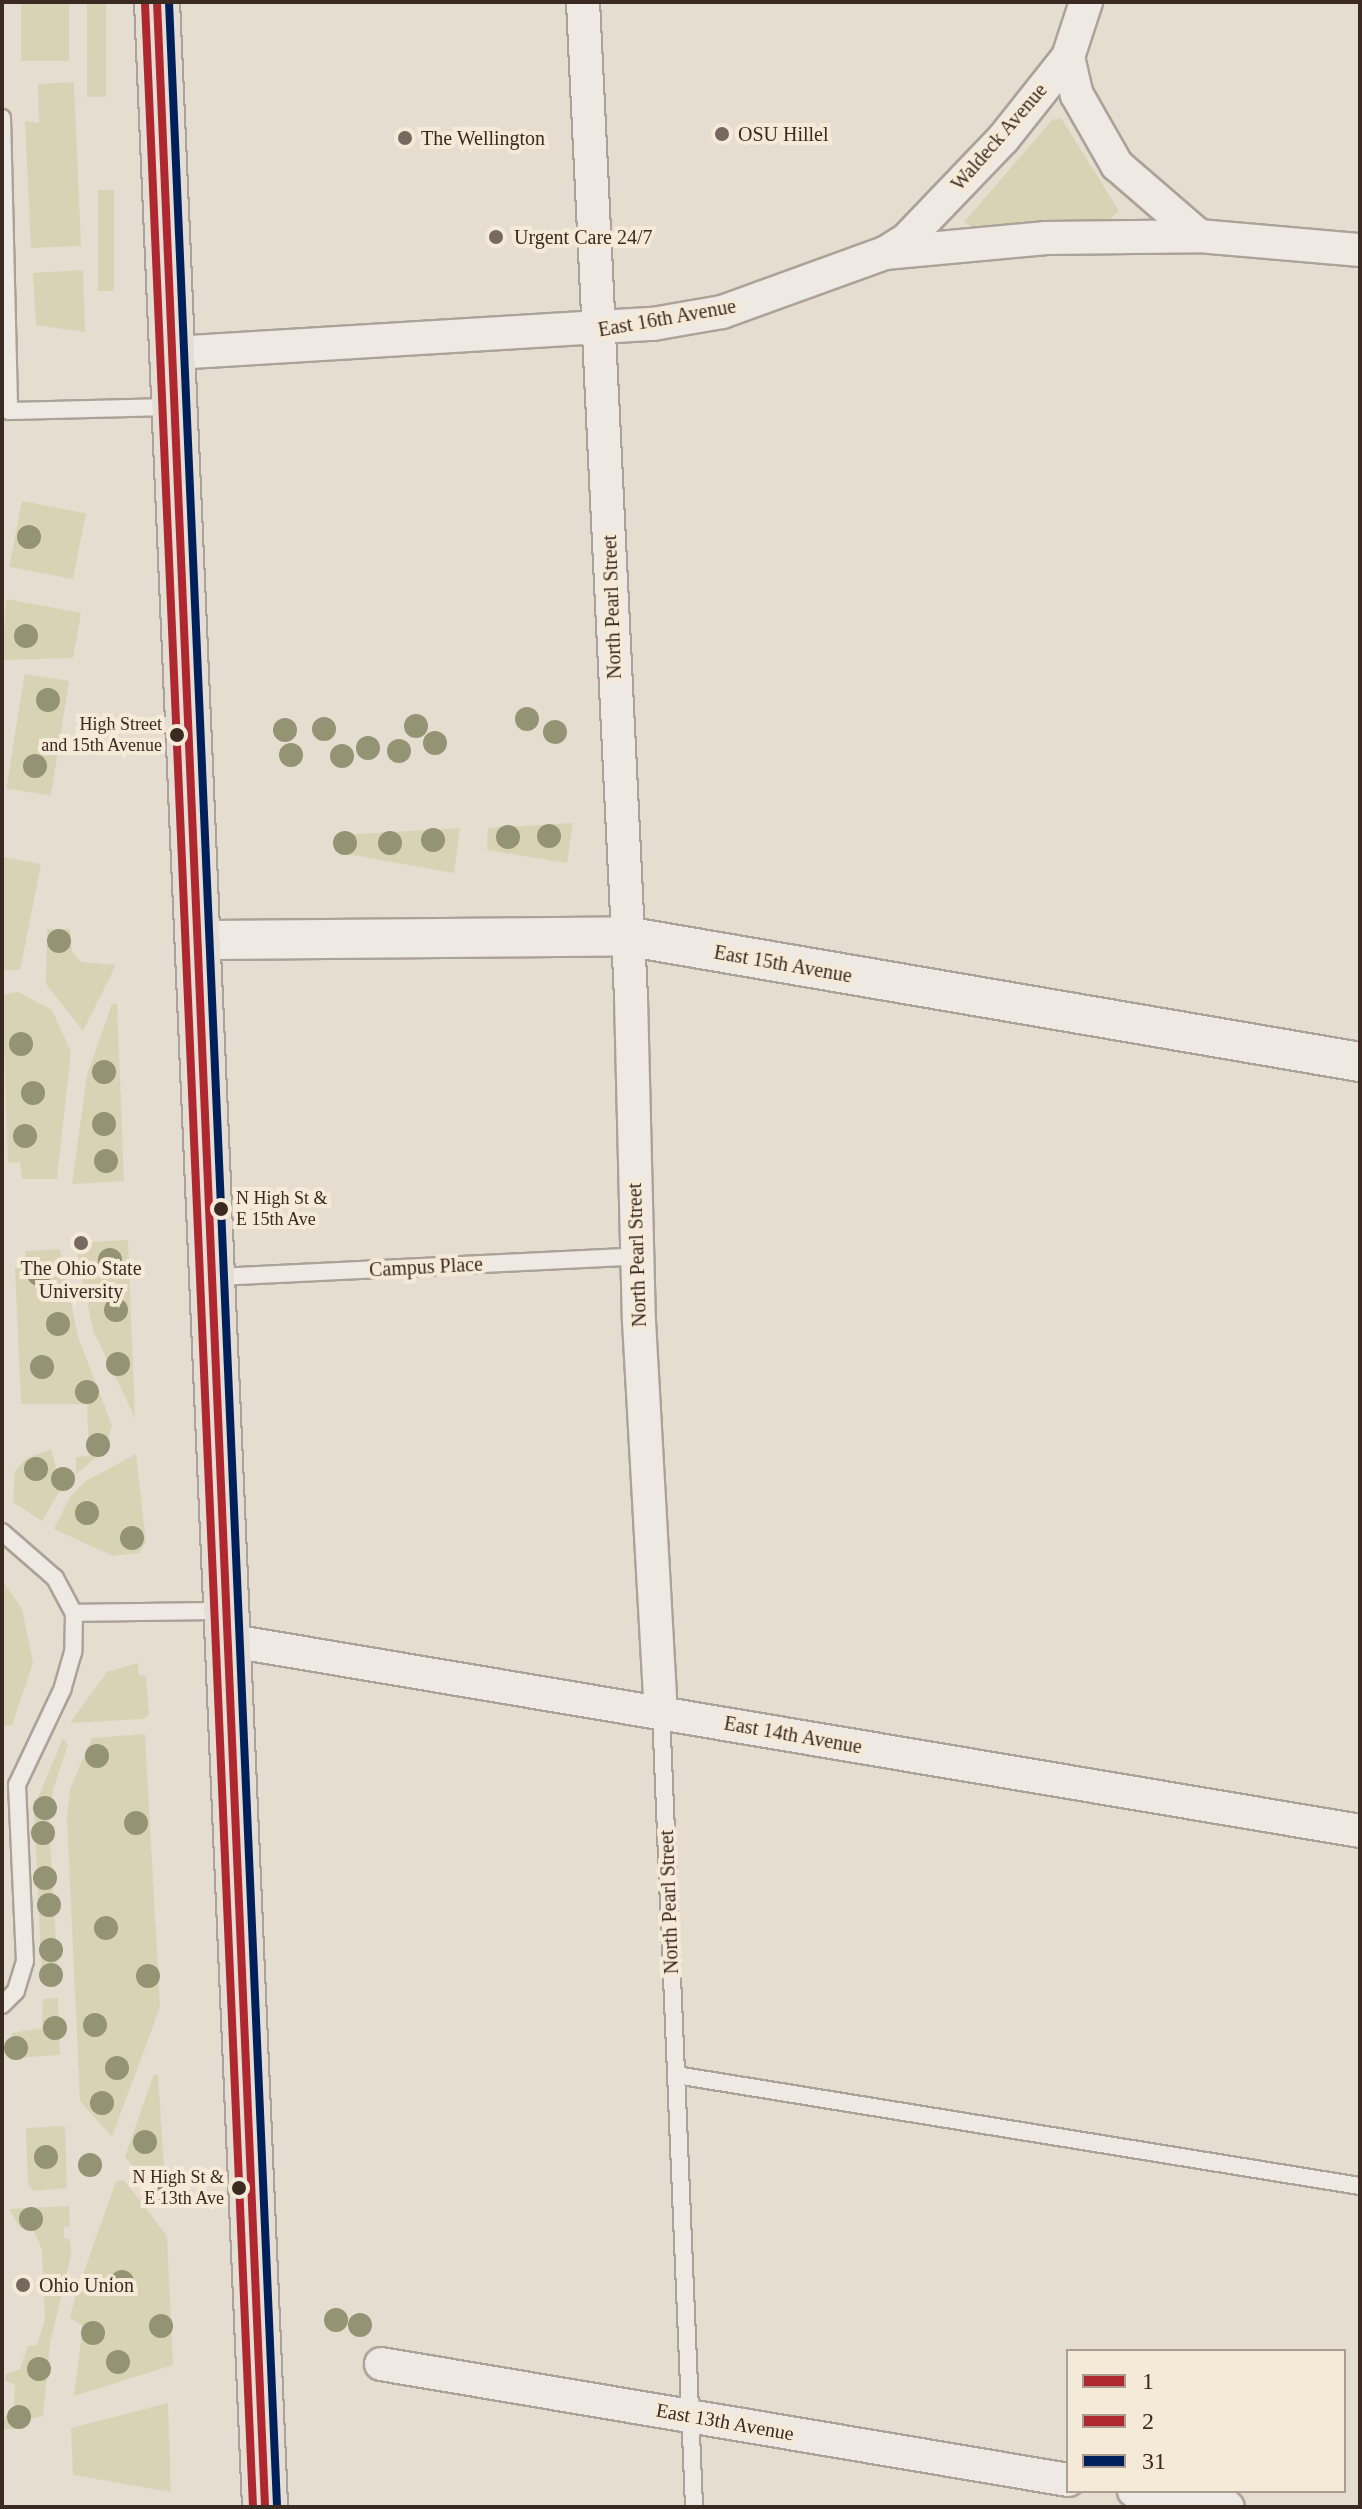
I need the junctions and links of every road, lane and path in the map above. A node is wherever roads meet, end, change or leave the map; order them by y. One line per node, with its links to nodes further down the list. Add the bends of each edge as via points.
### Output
1 (157, 2): 10 (main road)
2 (583, 2): 9 (street, North Pearl Street)
3 (1086, 2): 4 (street, Waldeck Avenue)
4 (1068, 57): 6 (street, via 1077,95 1117,165); 8 (street, Waldeck Avenue, via 1003,139 907,239)
5 (2, 118): 11 (lane, via 9,411)
6 (1199, 236): 7 (street, East 16th Avenue); 8 (street, East 16th Avenue, via 1060,238)
7 (1360, 250)
8 (885, 253): 9 (street, East 16th Avenue, via 722,312)
9 (600, 331): 10 (street, East 16th Avenue); 12 (street, North Pearl Street)
10 (174, 353): 11 (main road)
11 (177, 407): 13 (main road)
12 (625, 936): 13 (street, East 15th Avenue); 14 (street, East 15th Avenue); 15 (street, North Pearl Street)
13 (201, 940): 16 (main road)
14 (1360, 1062)
15 (637, 1256): 16 (lane, Campus Place); 20 (street, North Pearl Street)
16 (215, 1277): 19 (main road)
17 (2, 1532): 18 (lane, via 55,1578)
18 (74, 1613): 19 (lane); 22 (lane, via 73,1652 63,1688 18,1790 25,1961 16,1991)
19 (226, 1626): 20 (street, East 14th Avenue); 29 (main road)
20 (661, 1712): 21 (street, East 14th Avenue); 23 (lane, North Pearl Street)
21 (1360, 1831)
22 (2, 2005)
23 (676, 2075): 24 (lane); 26 (lane, North Pearl Street)
24 (1360, 2186)
25 (381, 2364): 26 (street, East 13th Avenue)
26 (690, 2416): 27 (street, East 13th Avenue); 30 (lane, North Pearl Street)
27 (1066, 2480)
28 (1146, 2493): 31 (street)
29 (265, 2507)
30 (694, 2507)
31 (1228, 2507)

